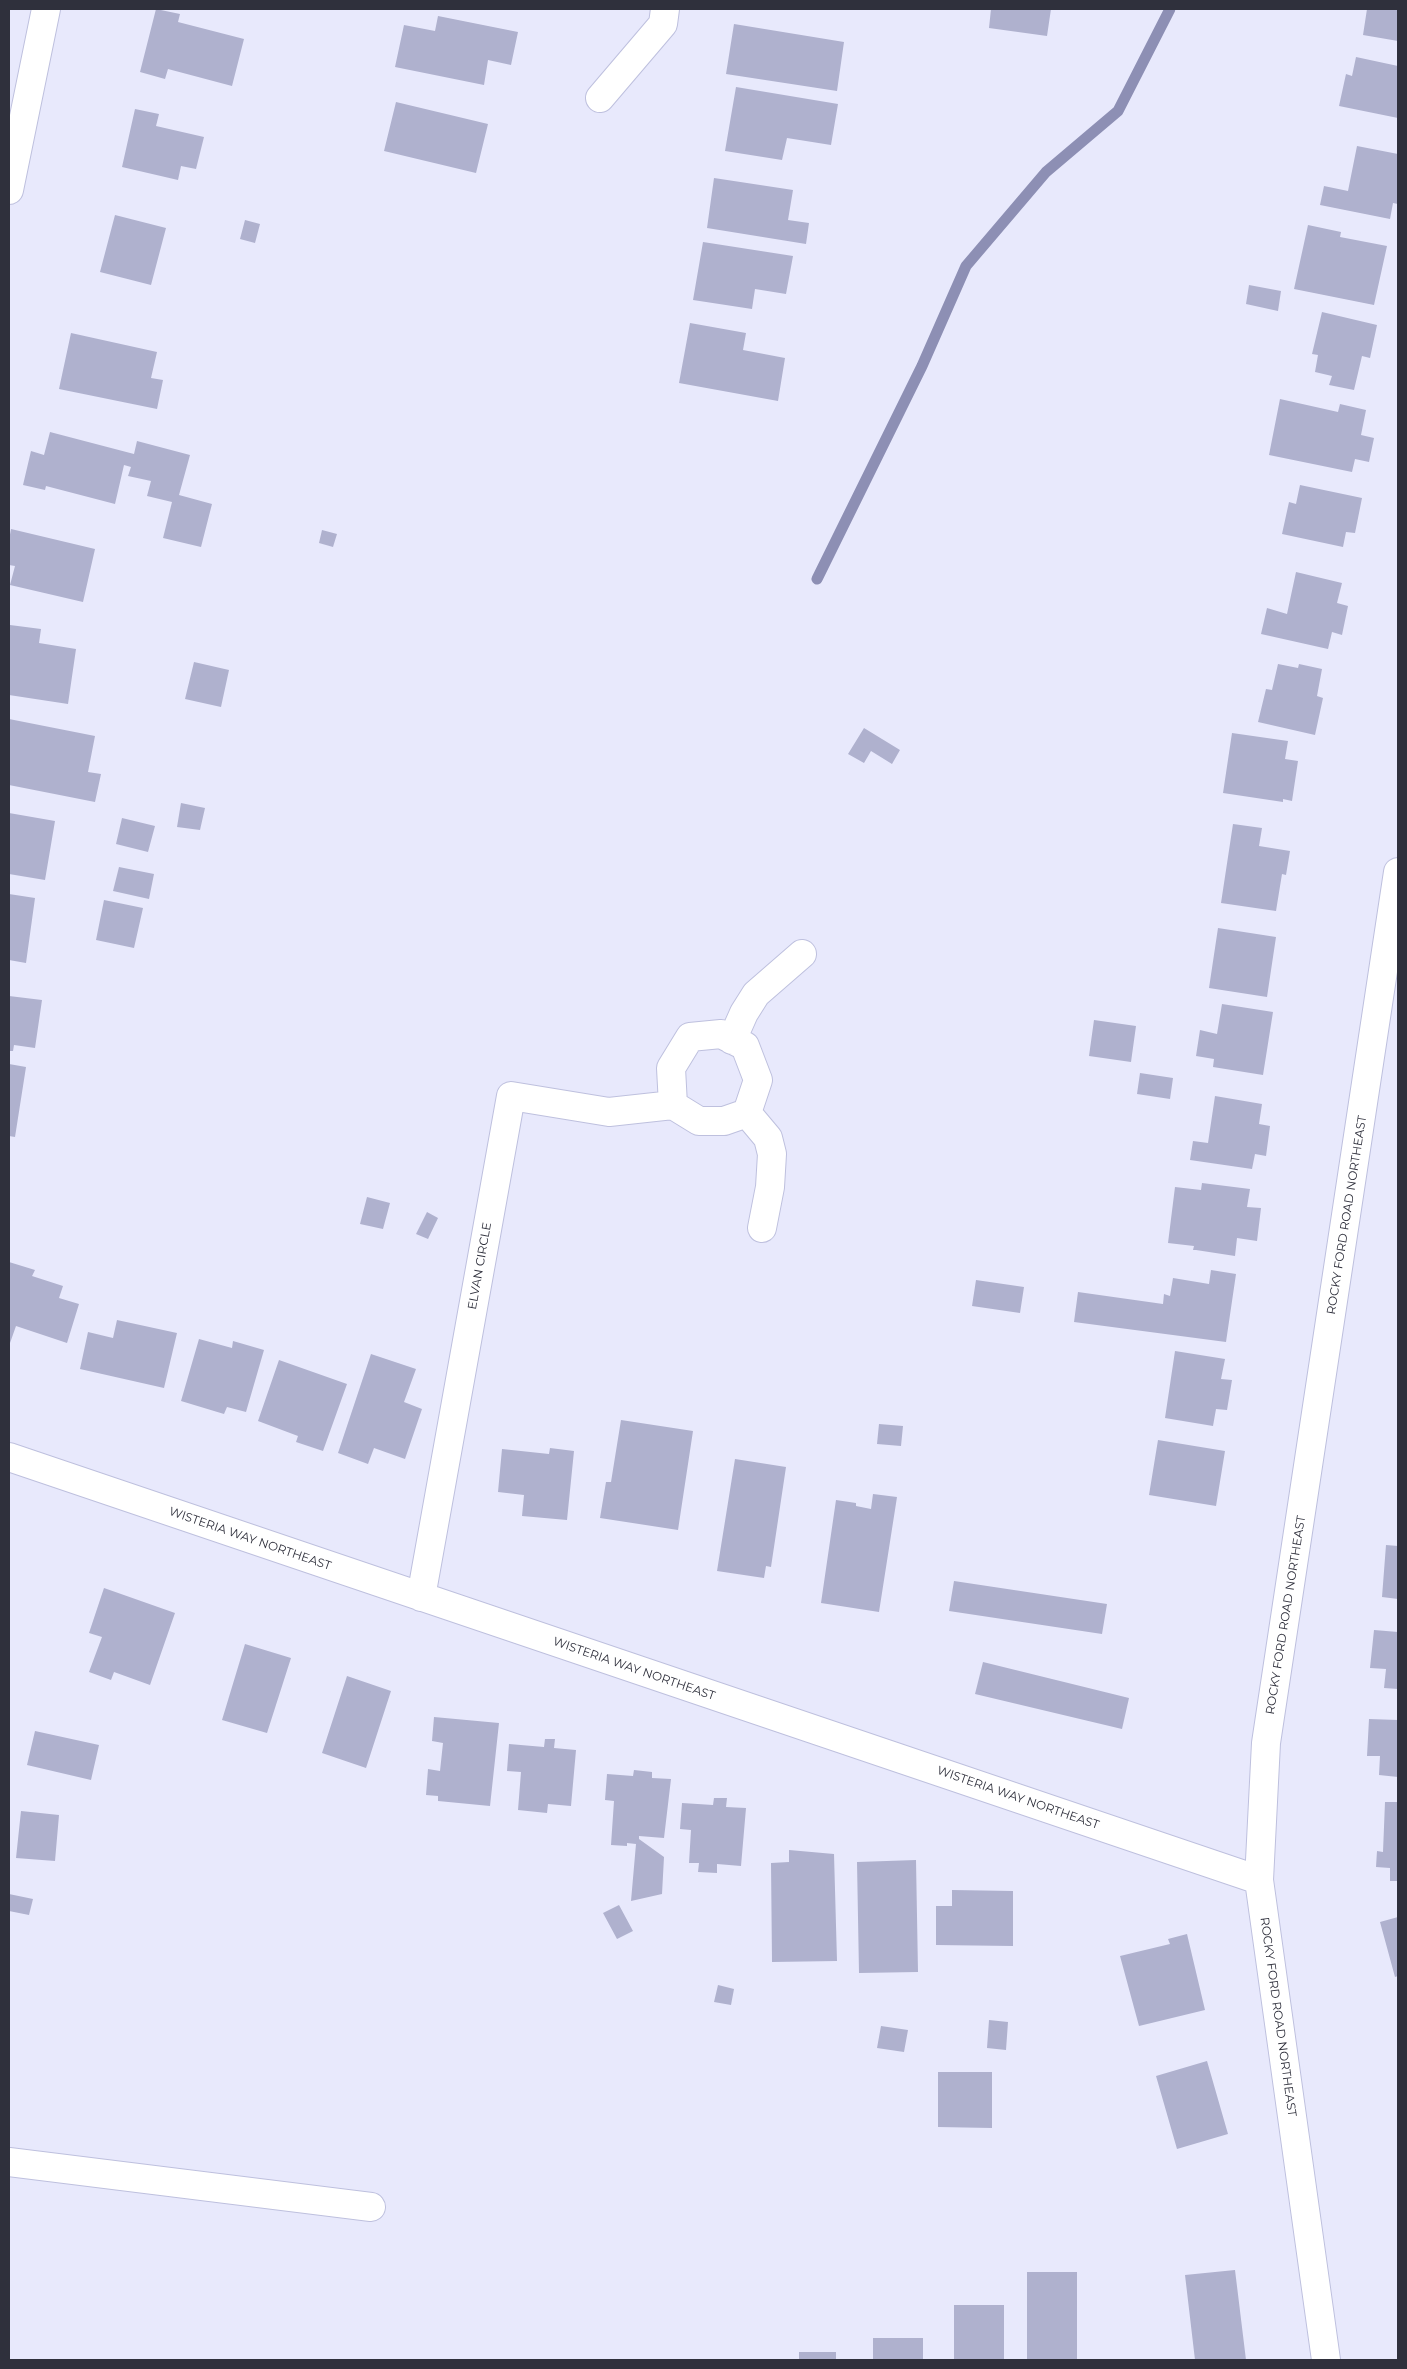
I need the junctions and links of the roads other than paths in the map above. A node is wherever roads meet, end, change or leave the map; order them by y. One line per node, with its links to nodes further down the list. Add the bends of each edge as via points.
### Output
1 (46, 9): 4 (street)
2 (665, 9): 3 (street, via 663,24)
3 (600, 98)
4 (9, 190)
5 (1398, 872): 13 (street, ROCKY FORD ROAD NORTHEAST, via 1266,1743)
6 (802, 954): 7 (street, via 756,994)
7 (732, 1040): 8 (street, via 720,1034 690,1037 671,1068); 9 (street, via 744,1046 758,1080)
8 (673, 1104): 9 (street, via 699,1121 724,1121); 12 (street, ELVAN CIRCLE, via 609,1112 511,1096)
9 (747, 1112): 10 (street, via 768,1138 772,1154)
10 (762, 1228)
11 (9, 1457): 12 (street, WISTERIA WAY NORTHEAST)
12 (421, 1597): 13 (street, WISTERIA WAY NORTHEAST)
13 (1259, 1880): 16 (street, ROCKY FORD ROAD NORTHEAST)
14 (9, 2162): 15 (street)
15 (371, 2207)
16 (1326, 2360)

